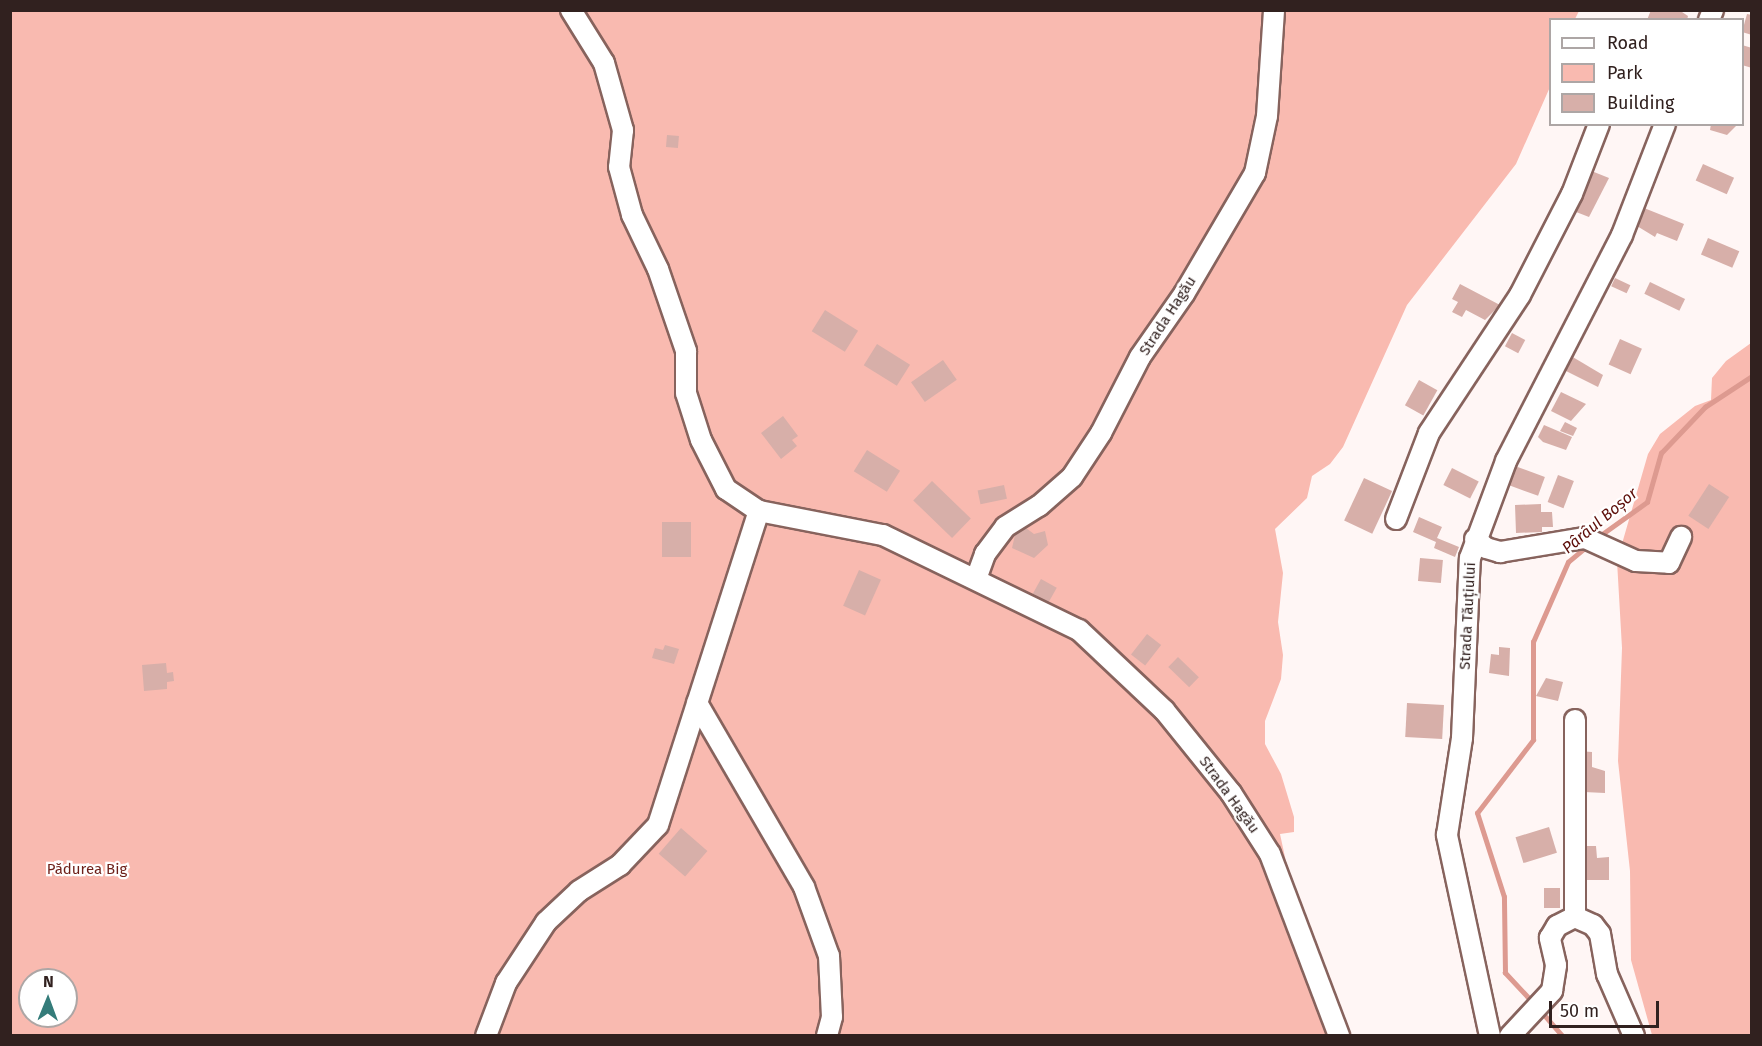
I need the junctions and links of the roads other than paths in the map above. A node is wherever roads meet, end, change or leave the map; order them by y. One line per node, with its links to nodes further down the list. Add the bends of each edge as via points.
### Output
1 (571, 10): 5 (street, via 604,63 623,130 619,167 632,215 658,269 686,351 686,393 701,440 726,489)
2 (1274, 10): 9 (street, Strada Hagău, via 1267,116 1255,173 1184,294 1140,357 1101,433 1072,477 1039,506 1005,527 985,554)
3 (1598, 126): 6 (street, via 1572,194 1521,295 1429,433)
4 (1664, 126): 8 (street, Strada Tăuțiului, via 1622,235 1506,461)
5 (759, 511): 9 (street, Strada Hagău, via 883,535); 10 (street)
6 (1396, 519)
7 (1681, 537): 8 (street, via 1669,563 1636,561 1592,542 1500,552)
8 (1475, 539): 16 (street, Strada Tăuțiului, via 1467,581 1462,738 1447,835)
9 (976, 579): 15 (street, Strada Hagău, via 1079,630 1164,710 1231,793 1270,854)
10 (697, 703): 13 (street, via 658,825 620,865 579,891 546,922 506,983); 14 (street, via 804,887 829,956 832,1017)
11 (1575, 720): 12 (street)
12 (1575, 917): 17 (street, via 1553,931 1550,938 1556,979 1552,991); 18 (street, via 1585,919 1600,934 1607,974)
13 (486, 1035)
14 (827, 1035)
15 (1339, 1035)
16 (1490, 1035)
17 (1510, 1035)
18 (1634, 1035)

